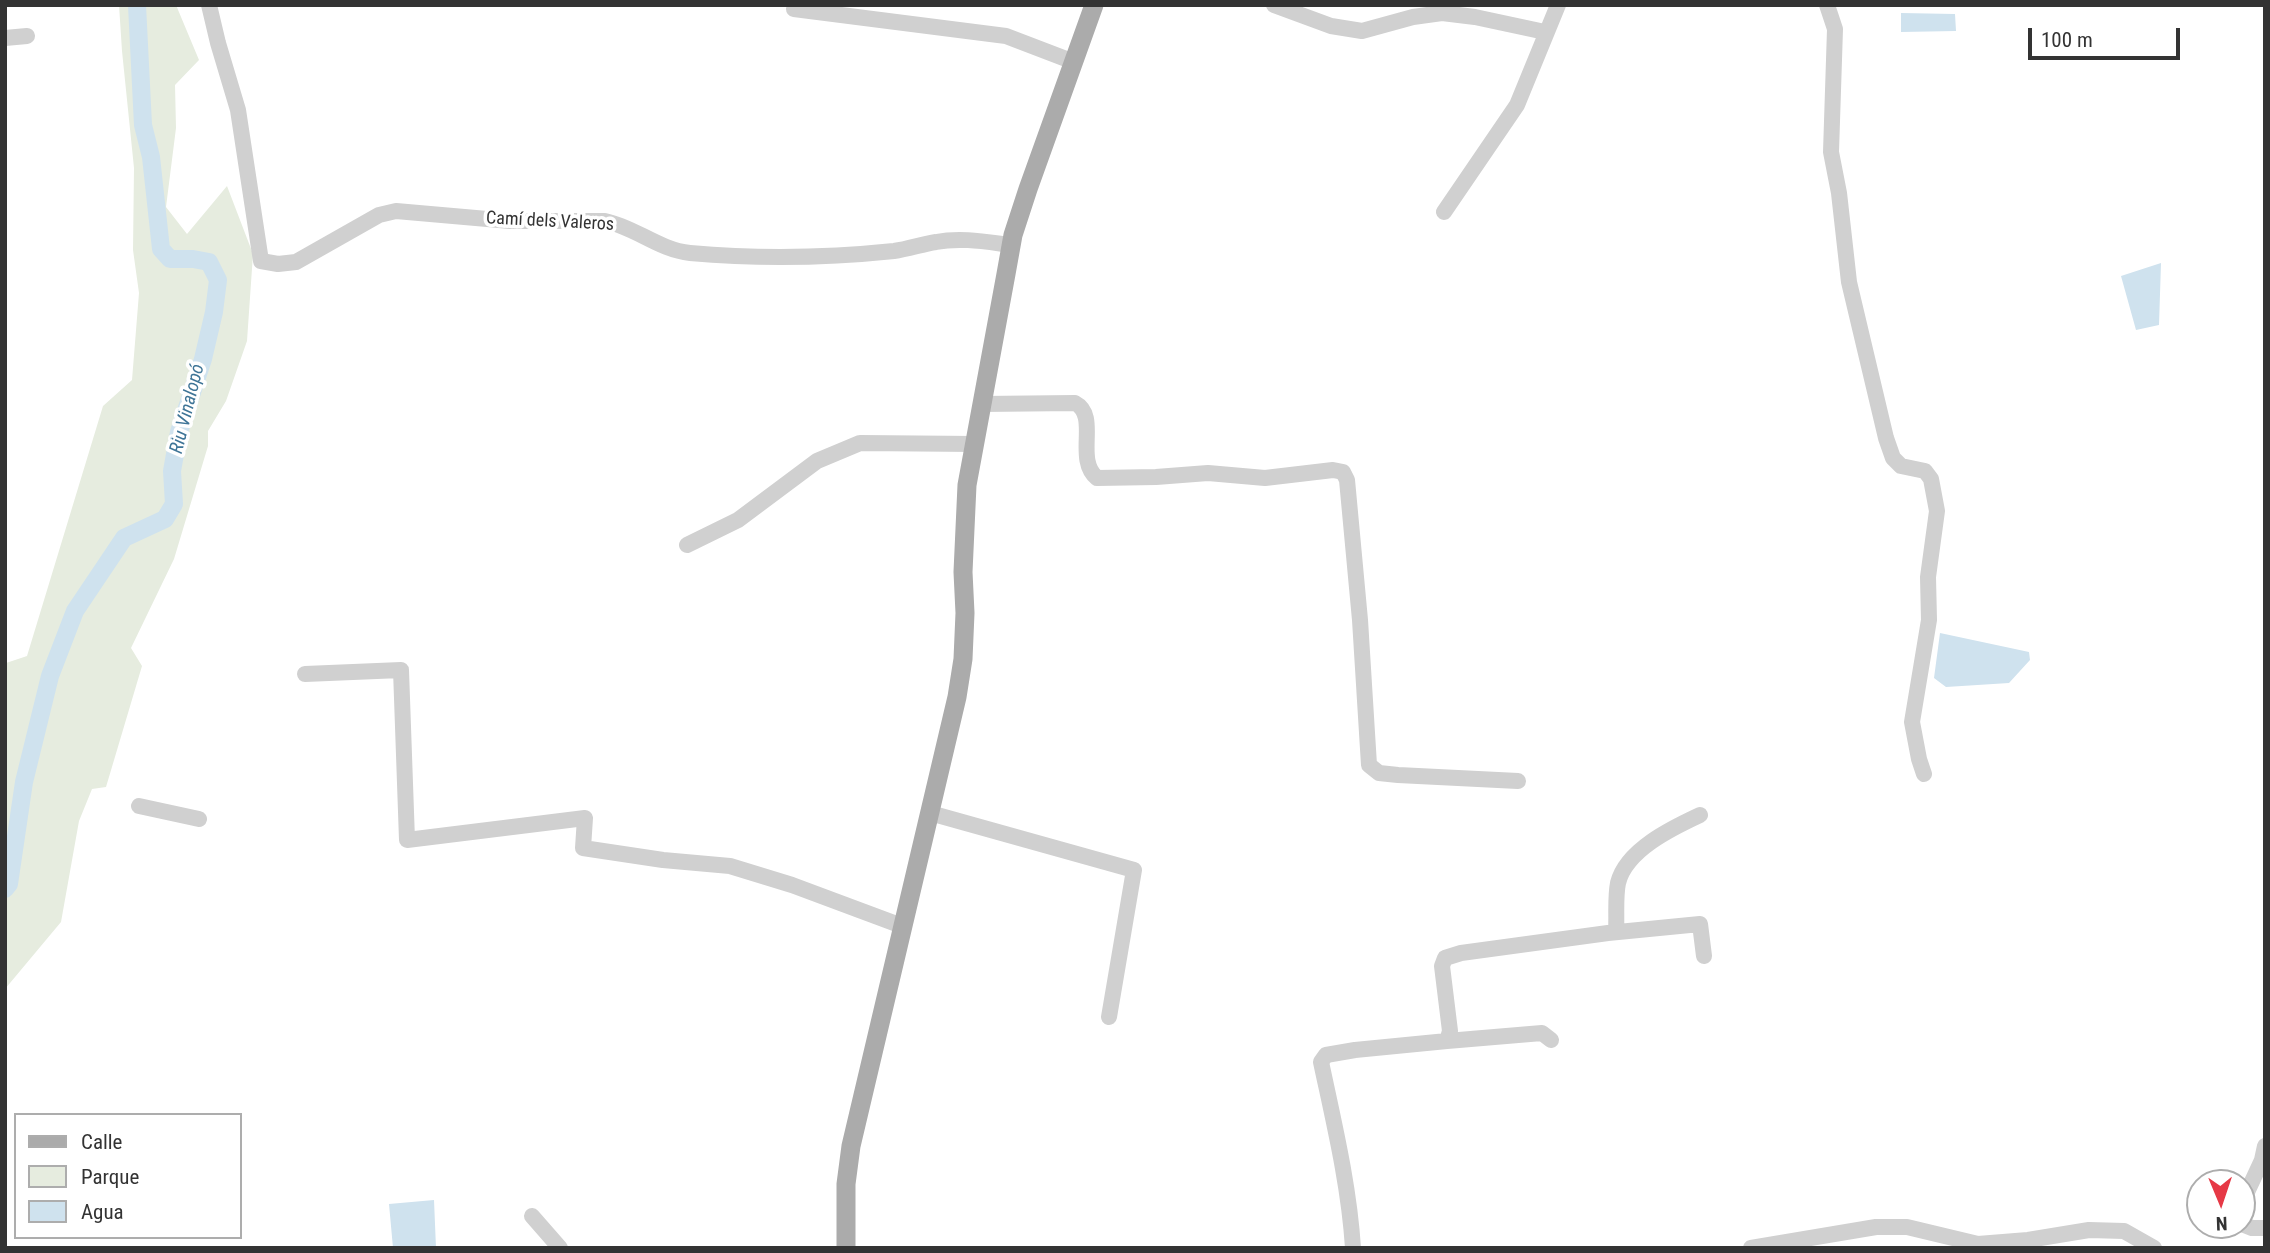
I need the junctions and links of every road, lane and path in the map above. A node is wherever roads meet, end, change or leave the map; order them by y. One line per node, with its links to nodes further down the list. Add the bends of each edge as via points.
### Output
1 (209, 5): 12 (street, Camí dels Valeros, via 238,110 261,261 296,262 379,215 396,211 510,221 605,221 687,253 835,256 898,251 939,241)
2 (1094, 5): 10 (main road)
3 (1273, 5): 7 (street, via 1331,26 1362,31 1442,13)
4 (1558, 5): 7 (street)
5 (1827, 5): 17 (street, via 1835,29 1831,152 1849,282 1893,457 1901,466 1925,471 1937,511 1928,577 1929,621 1912,722)
6 (794, 9): 10 (street, via 1006,36)
7 (1545, 33): 11 (street, via 1517,105)
8 (27, 36): 9 (street)
9 (5, 38)
10 (1074, 62): 12 (main road)
11 (1444, 212)
12 (1011, 245): 13 (main road)
13 (982, 404): 14 (main road); 18 (street, via 1075,403 1082,407 1087,461 1097,478 1208,473 1265,478 1343,472 1360,621 1368,765 1398,775)
14 (975, 444): 15 (street, via 860,443 817,461 738,520); 20 (main road, via 967,485 963,659)
15 (687, 545)
16 (305, 674): 23 (street, via 401,670 407,840 585,818 583,848 730,866)
17 (1924, 774)
18 (1518, 781)
19 (139, 806): 22 (street)
20 (930, 813): 23 (main road); 26 (street, via 1134,870)
21 (1700, 815): 24 (street, via 1665,831 1626,865 1618,883)
22 (200, 819)
23 (902, 926): 34 (main road, via 848,1165)
24 (1616, 932): 25 (street, via 1700,925); 28 (street, via 1445,958)
25 (1704, 956)
26 (1109, 1017)
27 (1551, 1040): 28 (street, via 1542,1033)
28 (1447, 1041): 35 (street, via 1355,1050 1326,1055 1321,1062 1342,1162)
29 (2265, 1146): 30 (street)
30 (2256, 1173)
31 (532, 1216): 33 (street)
32 (1973, 1245): 36 (street, via 1907,1227 1876,1227); 37 (street, via 2089,1230 2124,1231)
33 (560, 1248)
34 (846, 1248)
35 (1353, 1248)
36 (1751, 1248)
37 (2154, 1248)

